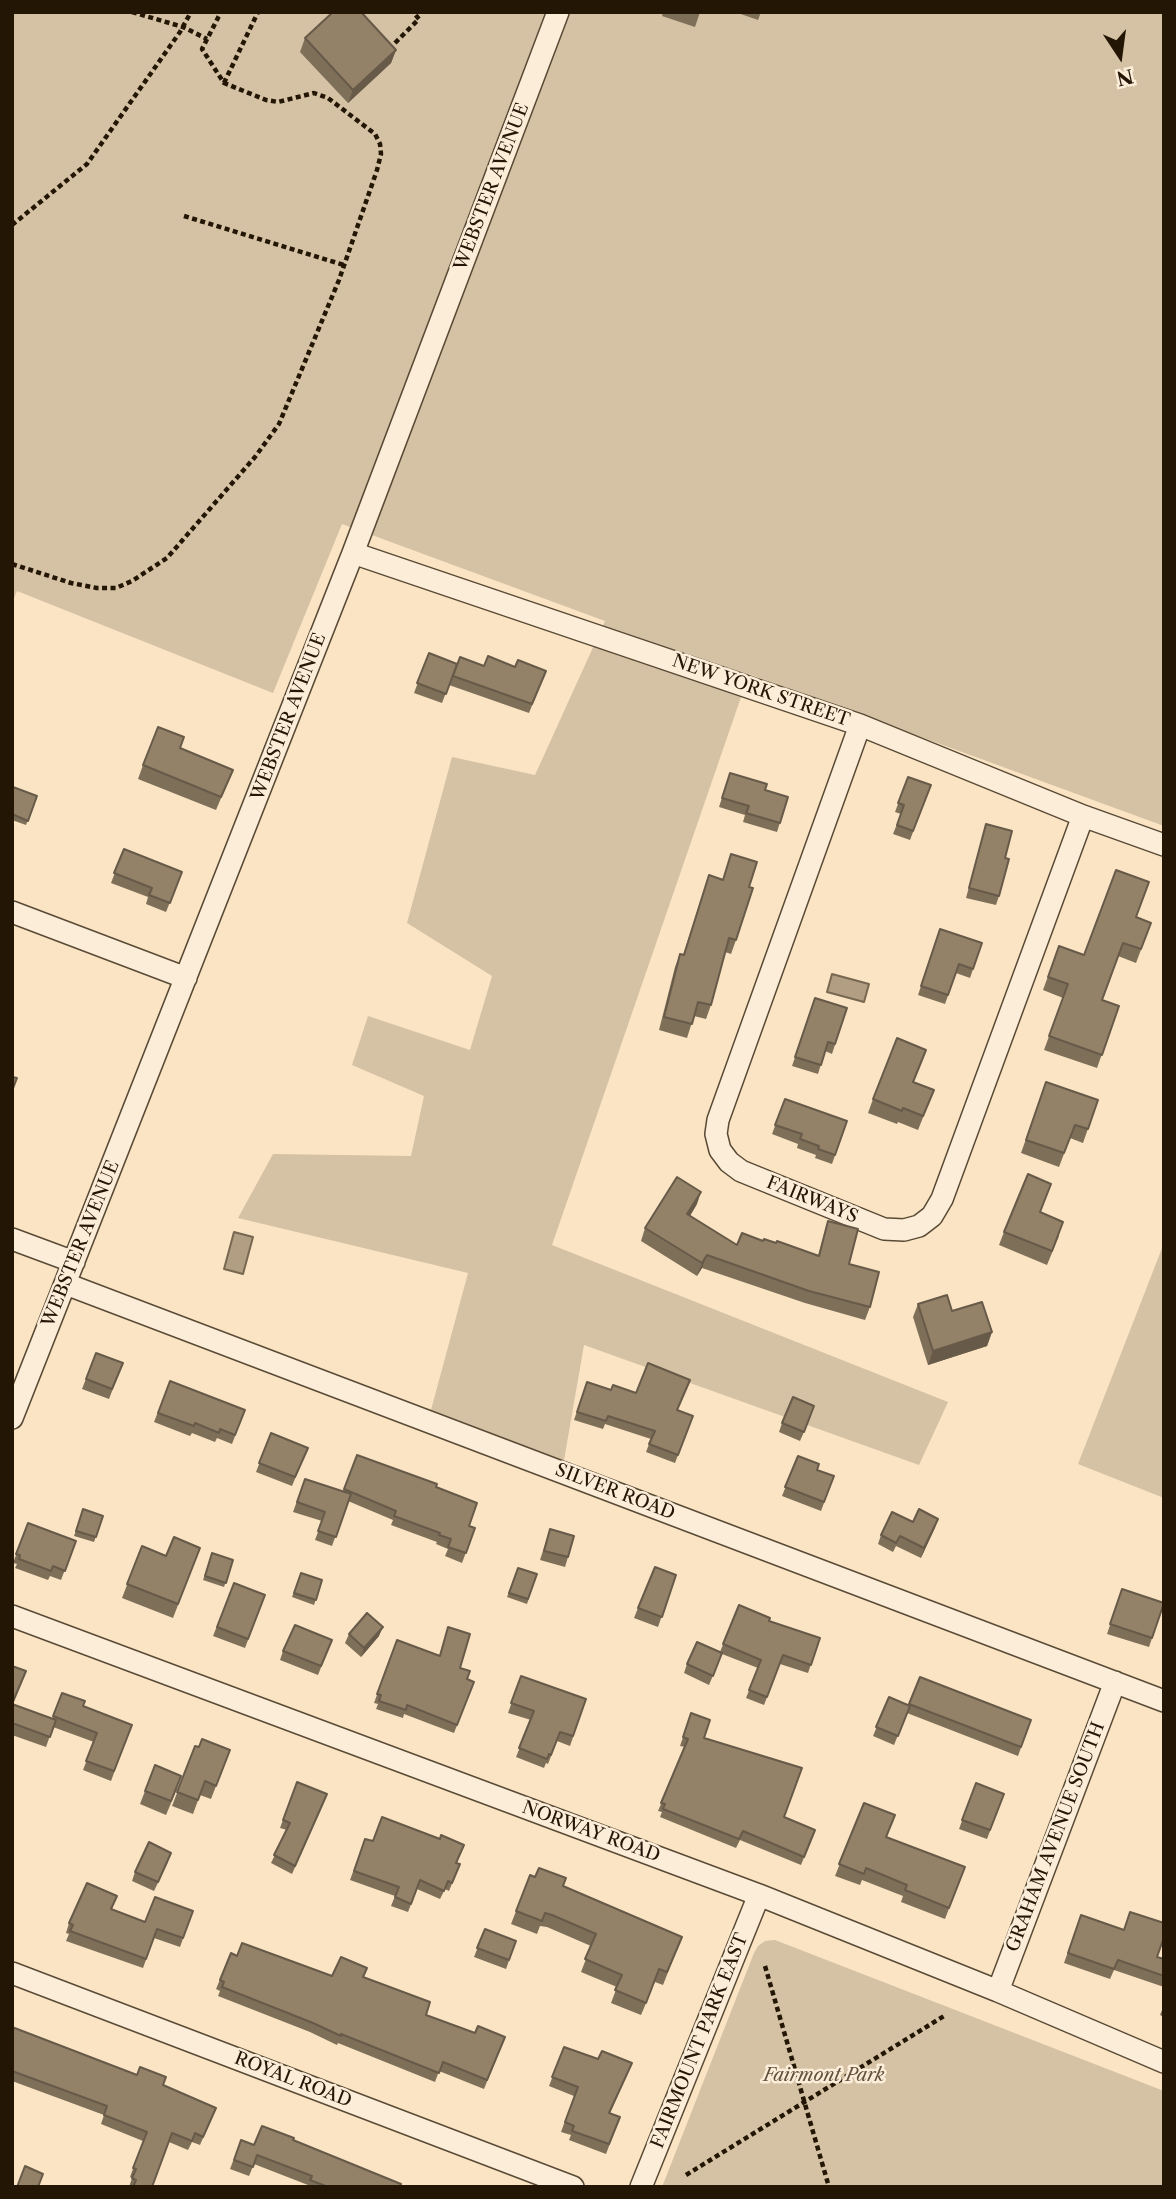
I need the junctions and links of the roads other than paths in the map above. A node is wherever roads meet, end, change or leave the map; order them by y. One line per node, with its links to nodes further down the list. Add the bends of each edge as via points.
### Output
1 (558, 12): 2 (street, WEBSTER AVENUE)
2 (353, 553): 3 (street, NEW YORK STREET); 7 (street, WEBSTER AVENUE)
3 (860, 725): 4 (street, NEW YORK STREET); 4 (street, FAIRWAYS, via 718,1120 720,1150 741,1171 884,1229 919,1226 932,1216)
4 (1083, 816): 5 (street, NEW YORK STREET)
5 (1164, 845)
6 (12, 912): 7 (street)
7 (186, 978): 9 (street, WEBSTER AVENUE)
8 (12, 1239): 9 (street)
9 (74, 1262): 10 (street, WEBSTER AVENUE)
10 (65, 1284): 11 (street, WEBSTER AVENUE); 13 (street, SILVER ROAD)
11 (12, 1418)
12 (12, 1616): 15 (street, NORWAY ROAD)
13 (1115, 1682): 14 (street, SILVER ROAD); 17 (street, GRAHAM AVENUE SOUTH)
14 (1164, 1701)
15 (759, 1895): 17 (street, NORWAY ROAD); 20 (street, FAIRMOUNT PARK EAST)
16 (12, 1973): 19 (street, ROYAL ROAD)
17 (998, 1991): 18 (street, NORWAY ROAD)
18 (1164, 2062)
19 (573, 2187)
20 (641, 2187)

